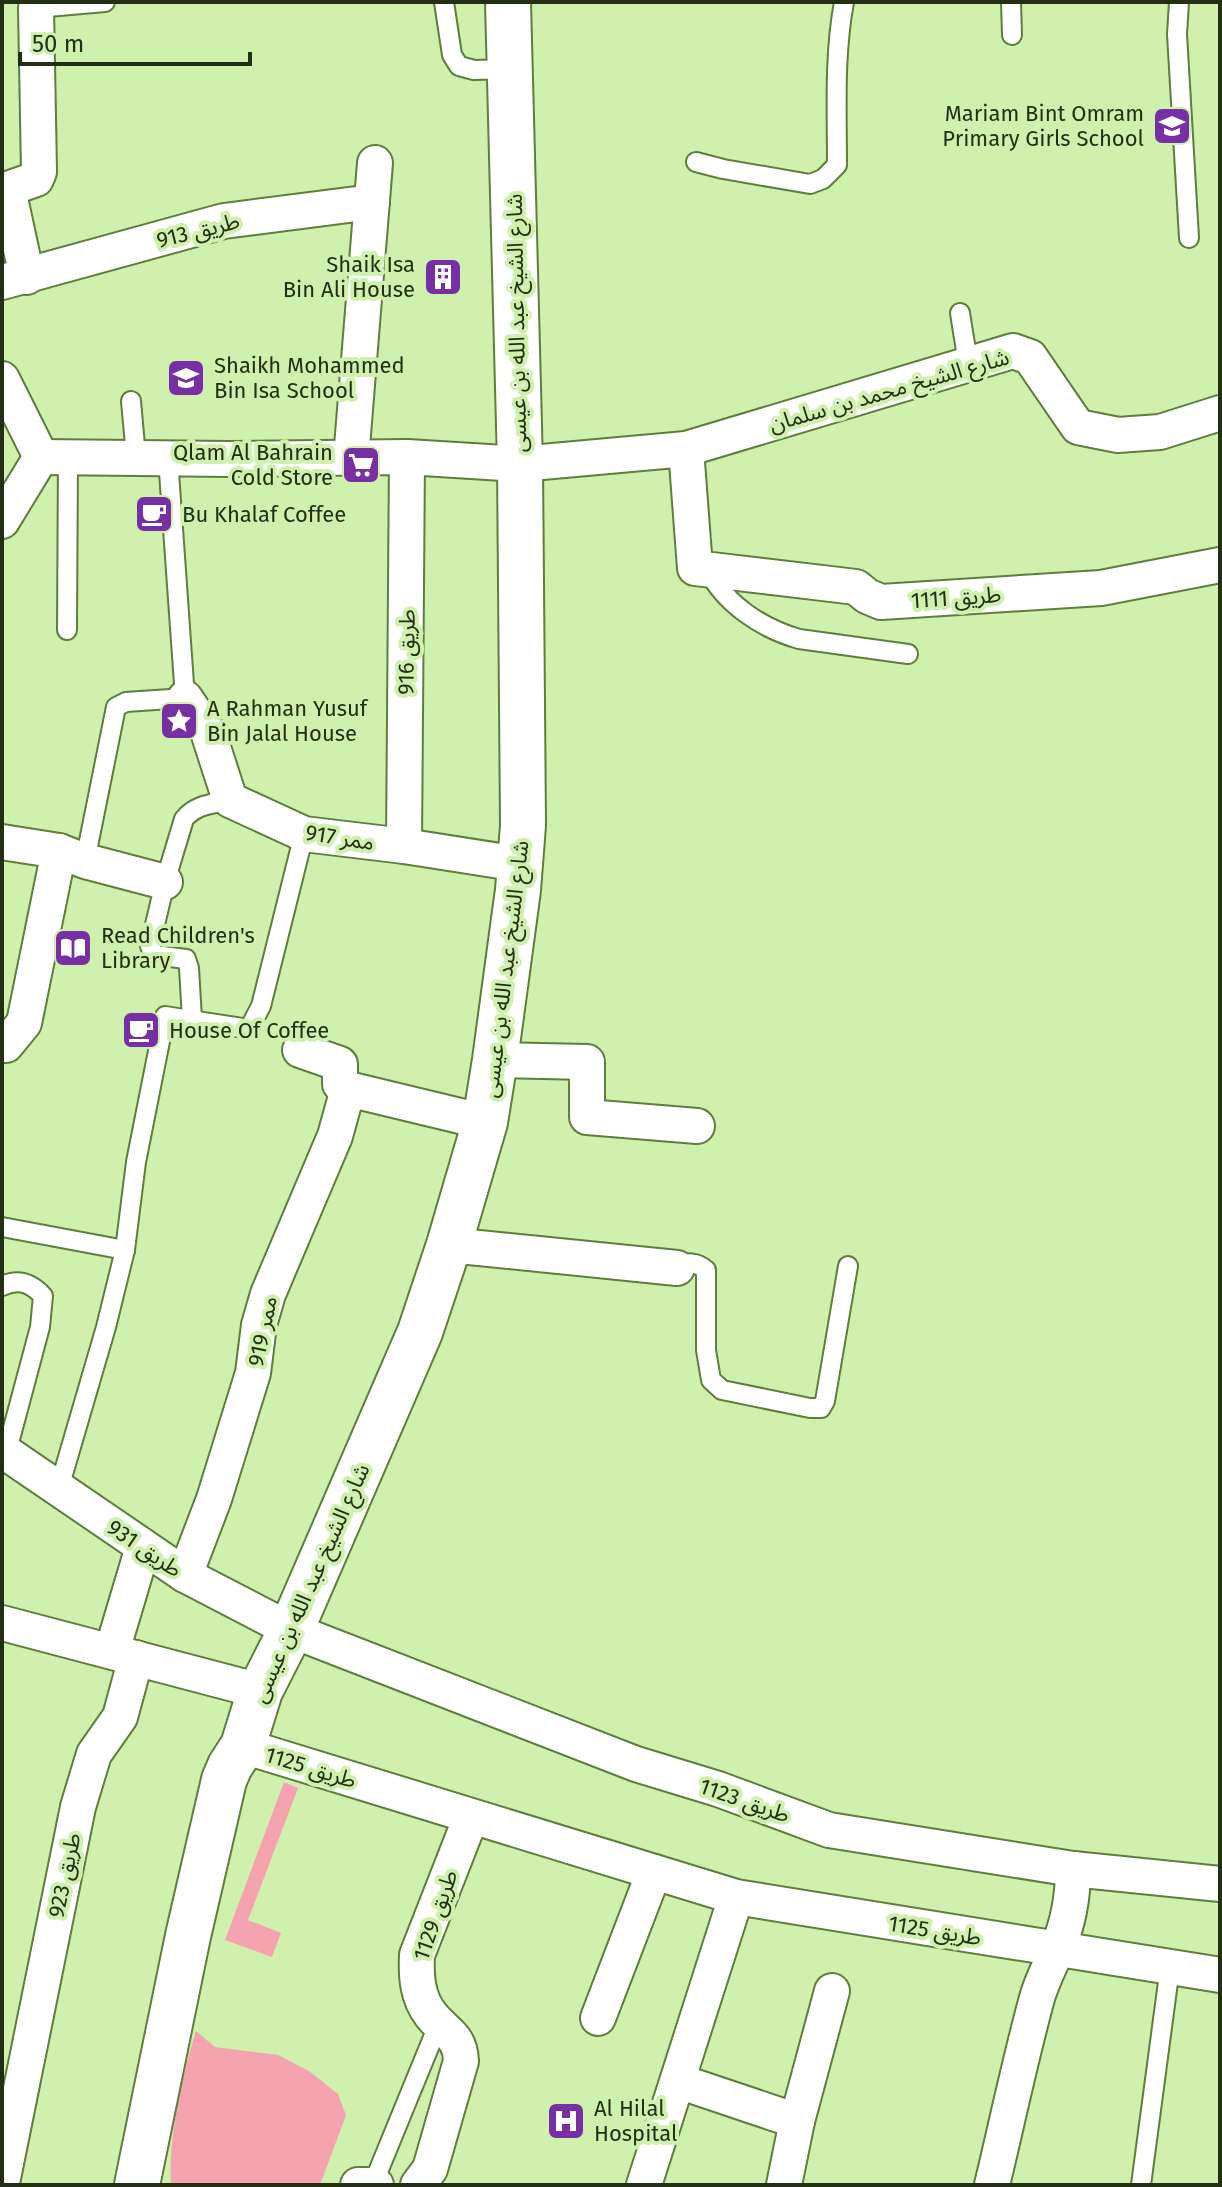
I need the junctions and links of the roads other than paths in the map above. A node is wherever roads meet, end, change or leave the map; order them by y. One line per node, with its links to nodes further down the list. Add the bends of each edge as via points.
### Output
1 (105, 2): 7 (lane, طريق 913)
2 (444, 2): 9 (lane, via 452,55 459,66)
3 (508, 2): 9 (street, شارع الشيخ عبد الله بن عيسى)
4 (844, 2): 10 (lane, via 838,46 837,165 810,184)
5 (1011, 2): 8 (lane)
6 (1179, 2): 14 (lane)
7 (36, 8): 12 (street, طريق 913, via 39,172 36,179)
8 (1012, 35)
9 (510, 69): 26 (street, شارع الشيخ عبد الله بن عيسى)
10 (696, 162)
11 (375, 163): 13 (street)
12 (5, 190): 15 (street, طريق 913)
13 (372, 202): 15 (street, طريق 913, via 224,221); 25 (street)
14 (1189, 238)
15 (15, 280)
16 (960, 313): 17 (lane)
17 (968, 363): 20 (street, شارع الشيخ محمد بن سلمان, via 1013,351 1030,357 1078,427 1118,435 1160,432); 21 (street, شارع الشيخ محمد بن سلمان)
18 (2, 379): 22 (street)
19 (131, 401): 24 (lane)
20 (1220, 413)
21 (686, 449): 26 (street, شارع الشيخ محمد بن سلمان); 29 (street)
22 (55, 457): 24 (street); 27 (street); 30 (lane)
23 (407, 457): 25 (street); 26 (street); 36 (street, طريق 916)
24 (152, 458): 25 (street); 32 (lane)
25 (351, 459)
26 (520, 464): 38 (street, شارع الشيخ عبد الله بن عيسى)
27 (2, 521)
28 (1220, 565): 29 (street, طريق 1111, via 1101,588 881,602 856,587)
29 (701, 568): 31 (lane, via 748,616 781,634)
30 (67, 630)
31 (908, 654)
32 (185, 698): 33 (street, via 208,732); 37 (lane, via 116,707)
33 (230, 800): 34 (street, ممر 917); 39 (lane, via 190,811)
34 (304, 834): 36 (street, ممر 917); 40 (lane, via 261,1006 249,1029)
35 (2, 842): 37 (street)
36 (404, 846): 38 (street, ممر 917)
37 (72, 856): 39 (street); 41 (street, via 24,1023)
38 (519, 864): 43 (street, شارع الشيخ عبد الله بن عيسى)
39 (165, 882): 40 (lane, via 150,946 154,955 186,959)
40 (192, 1019): 49 (lane, via 165,1016)
41 (2, 1045)
42 (300, 1050): 44 (street, via 340,1064 340,1084)
43 (495, 1060): 45 (street, شارع الشيخ عبد الله بن عيسى); 46 (street, via 587,1062 587,1117)
44 (348, 1089): 45 (street); 56 (street, ممر 919, via 335,1136 268,1294 253,1373)
45 (485, 1122): 48 (street, شارع الشيخ عبد الله بن عيسى)
46 (697, 1126)
47 (2, 1227): 49 (lane)
48 (449, 1245): 51 (street); 58 (street, شارع الشيخ عبد الله بن عيسى, via 420,1332)
49 (125, 1250): 54 (lane)
50 (848, 1266): 51 (lane, via 821,1408 722,1390 711,1380 706,1270 685,1263)
51 (677, 1268)
52 (2, 1286): 53 (lane, via 21,1281 43,1296 40,1327)
53 (3, 1458): 54 (street, طريق 931)
54 (59, 1488): 55 (street, طريق 931)
55 (143, 1547): 56 (street, طريق 931); 59 (street, طريق 923)
56 (185, 1575): 58 (street, طريق 931)
57 (2, 1623): 59 (street)
58 (291, 1630): 60 (street, شارع الشيخ عبد الله بن عيسى); 63 (street, طريق 1123, via 636,1764 829,1830)
59 (124, 1655): 60 (street); 74 (street, طريق 923, via 120,1717 94,1754 78,1807)
60 (260, 1691): 61 (street, شارع الشيخ عبد الله بن عيسى)
61 (243, 1746): 62 (street, طريق 1125); 77 (street, شارع الشيخ عبد الله بن عيسى, via 224,1780); 78 (street, شارع الشيخ عبد الله بن عيسى, via 242,1787)
62 (471, 1817): 64 (street, طريق 1125); 72 (street, طريق 1129, via 417,1955 419,1991)
63 (1073, 1869): 65 (street, طريق 1123); 67 (street, via 1073,1896)
64 (654, 1872): 66 (street, طريق 1125); 71 (street)
65 (1220, 1884)
66 (736, 1897): 67 (street, طريق 1125); 73 (street)
67 (1057, 1950): 68 (street, طريق 1125); 84 (street, via 1037,2000)
68 (1170, 1967): 69 (street, طريق 1125); 85 (lane)
69 (1220, 1975)
70 (832, 1991): 75 (street)
71 (598, 2018)
72 (439, 2023): 80 (lane); 81 (street, طريق 1129, via 457,2042 461,2061 430,2169)
73 (678, 2081): 75 (street); 82 (street)
74 (10, 2099): 76 (street, طريق 923)
75 (797, 2121): 83 (street)
76 (2, 2183)
77 (137, 2185)
78 (158, 2185)
79 (358, 2185): 80 (street)
80 (374, 2185)
81 (418, 2185)
82 (644, 2185)
83 (784, 2185)
84 (992, 2185)
85 (1141, 2185)

